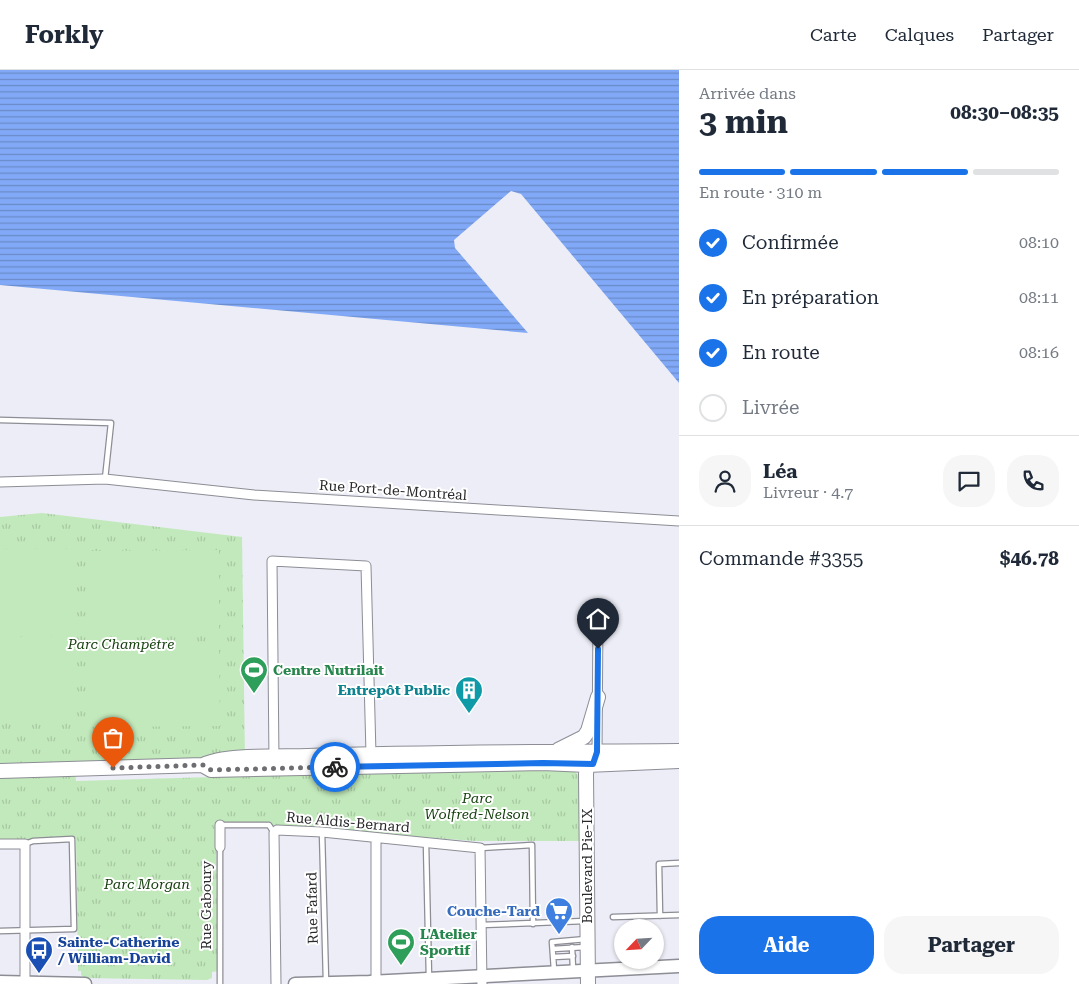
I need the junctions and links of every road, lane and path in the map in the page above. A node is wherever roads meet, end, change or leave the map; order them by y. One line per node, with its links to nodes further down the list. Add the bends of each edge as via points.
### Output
1 (0, 420): 2 (lane, via 111,423)
2 (105, 480): 3 (street, Rue Port-de-Montréal); 4 (street, Rue Port-de-Montréal, via 254,495)
3 (0, 482)
4 (679, 521)
5 (598, 617): 6 (street, Boulevard Pie-IX)
6 (598, 697): 8 (main road, via 584,737); 10 (street, Boulevard Pie-IX)
7 (679, 751): 10 (main road)
8 (554, 752): 9 (main road); 10 (main road)
9 (371, 754): 12 (main road); 12 (street, via 366,566 272,561)
10 (592, 760): 11 (main road); 12 (main road, via 543,763); 27 (main road, Boulevard Pie-IX); 41 (main road, Boulevard Pie-IX)
11 (679, 761)
12 (274, 763): 13 (main road, via 211,770 203,765)
13 (0, 770)
14 (220, 825): 16 (lane, via 268,825); 21 (street, Rue Gaboury)
15 (322, 832): 16 (street, Rue Aldis-Bernard, via 277,830); 17 (street, Rue Aldis-Bernard); 52 (lane, Rue Fafard)
16 (274, 833): 50 (street)
17 (376, 838): 18 (street, Rue Aldis-Bernard); 47 (street)
18 (426, 843): 22 (street, Rue Aldis-Bernard); 44 (lane)
19 (0, 844): 20 (street)
20 (25, 844): 31 (street); 31 (lane, via 33,840 72,839 74,929)
21 (220, 847): 49 (lane, Rue Gaboury)
22 (480, 848): 28 (lane, via 532,844); 29 (street)
23 (679, 863): 25 (lane, via 660,864)
24 (679, 915): 25 (lane)
25 (660, 916): 26 (lane)
26 (613, 917)
27 (587, 921): 28 (lane); 33 (main road, Boulevard Pie-IX)
28 (533, 924): 29 (lane)
29 (482, 925): 43 (street)
30 (0, 931): 31 (lane)
31 (25, 931): 46 (street)
32 (572, 940): 33 (lane); 34 (lane); 35 (lane, via 552,942)
33 (587, 943): 34 (lane); 41 (main road, Boulevard Pie-IX)
34 (572, 948): 35 (lane); 36 (lane)
35 (553, 949): 37 (lane)
36 (572, 956): 37 (lane); 40 (lane)
37 (553, 957): 39 (lane)
38 (679, 966): 41 (street)
39 (554, 972): 40 (street); 42 (street)
40 (573, 972): 41 (street)
41 (592, 977)
42 (533, 978): 43 (street)
43 (482, 980): 44 (street)
44 (429, 981): 47 (street)
45 (0, 982): 46 (street)
46 (25, 983): 48 (street)
47 (376, 983): 52 (street)
48 (85, 984)
49 (220, 984)
50 (276, 984)
51 (295, 984): 52 (street)
52 (326, 984)

